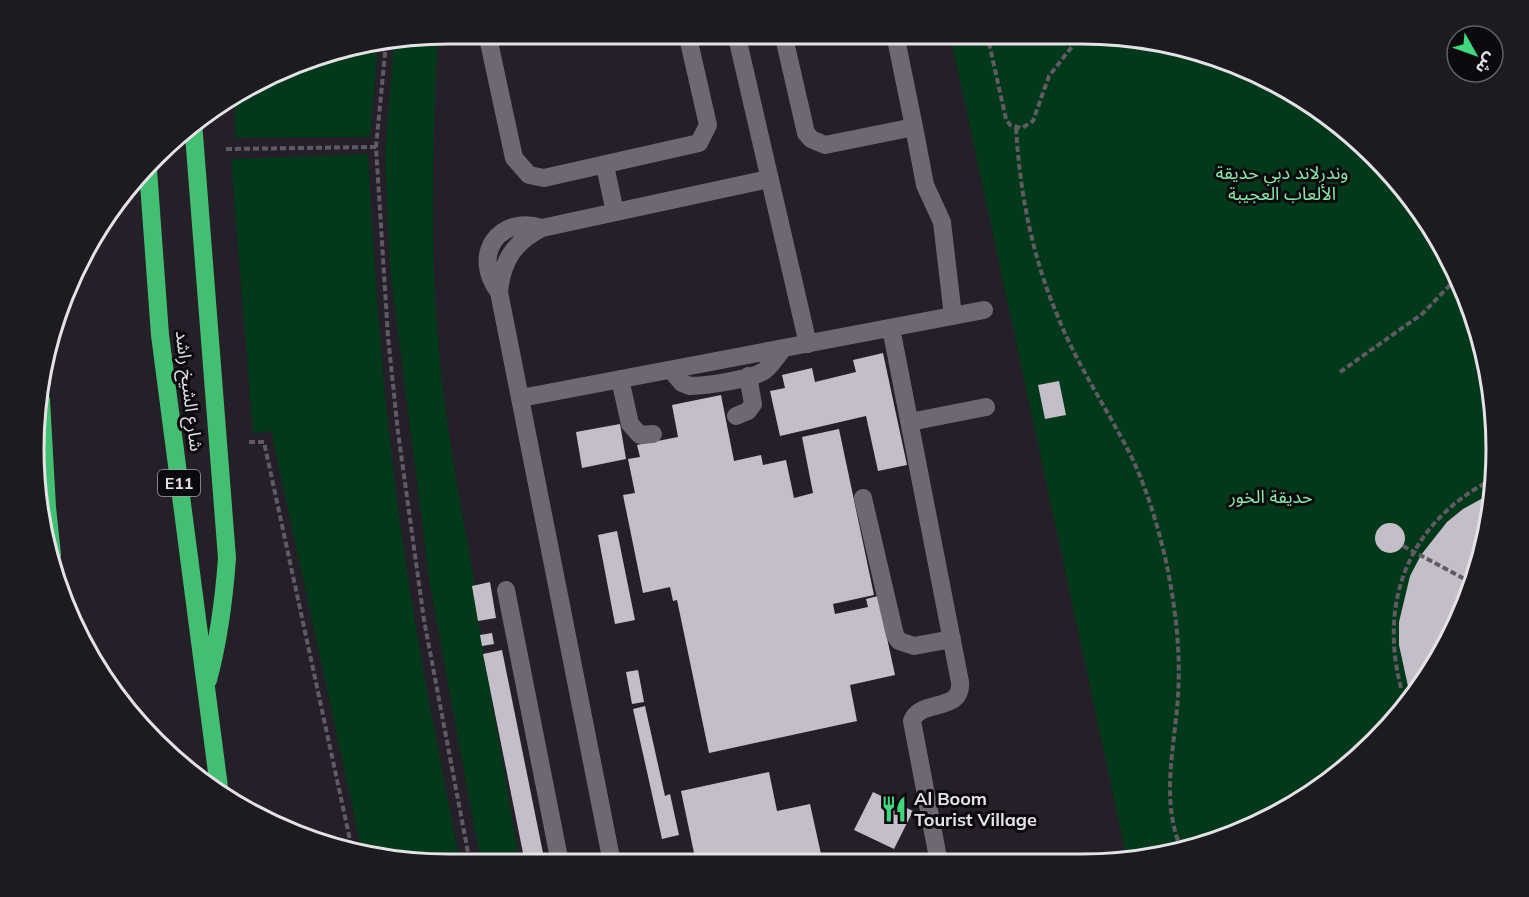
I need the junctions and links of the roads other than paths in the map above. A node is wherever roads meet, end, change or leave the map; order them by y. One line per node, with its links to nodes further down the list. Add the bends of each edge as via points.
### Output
1 (490, 44): 8 (lane, via 517,164 529,175 544,178)
2 (690, 44): 8 (lane, via 708,125 703,138 693,146)
3 (738, 44): 10 (lane)
4 (785, 44): 6 (lane, via 804,126 811,139 825,144)
5 (897, 44): 6 (lane)
6 (914, 127): 13 (lane, via 926,185 942,222)
7 (194, 134): 30 (highway, via 227,558 219,634)
8 (604, 166): 11 (lane)
9 (148, 176): 30 (highway, شارع الشيخ راشد / E11, via 160,335)
10 (769, 179): 11 (lane); 15 (lane)
11 (615, 212): 20 (lane, via 542,228 524,225 506,229 490,246 487,270 499,292)
12 (984, 310): 13 (lane)
13 (953, 316): 14 (lane)
14 (891, 328): 15 (lane); 23 (lane)
15 (808, 344): 16 (lane)
16 (783, 349): 17 (lane); 18 (lane, via 769,367)
17 (671, 370): 18 (lane, via 690,386); 19 (lane)
18 (748, 376): 22 (lane, via 753,404)
19 (620, 379): 20 (lane); 24 (lane, via 632,429 640,435)
20 (521, 398): 33 (lane)
21 (986, 408): 23 (lane)
22 (736, 416)
23 (910, 422): 29 (lane)
24 (653, 434)
25 (44, 454): 26 (highway)
26 (46, 495)
27 (863, 498): 29 (lane, via 895,635 899,641 914,646)
28 (506, 590): 32 (lane)
29 (952, 639): 34 (lane, via 959,694 950,702 920,711 912,721)
30 (206, 688): 31 (highway, شارع الشيخ راشد / E11)
31 (217, 781)
32 (558, 854)
33 (610, 854)
34 (937, 854)

